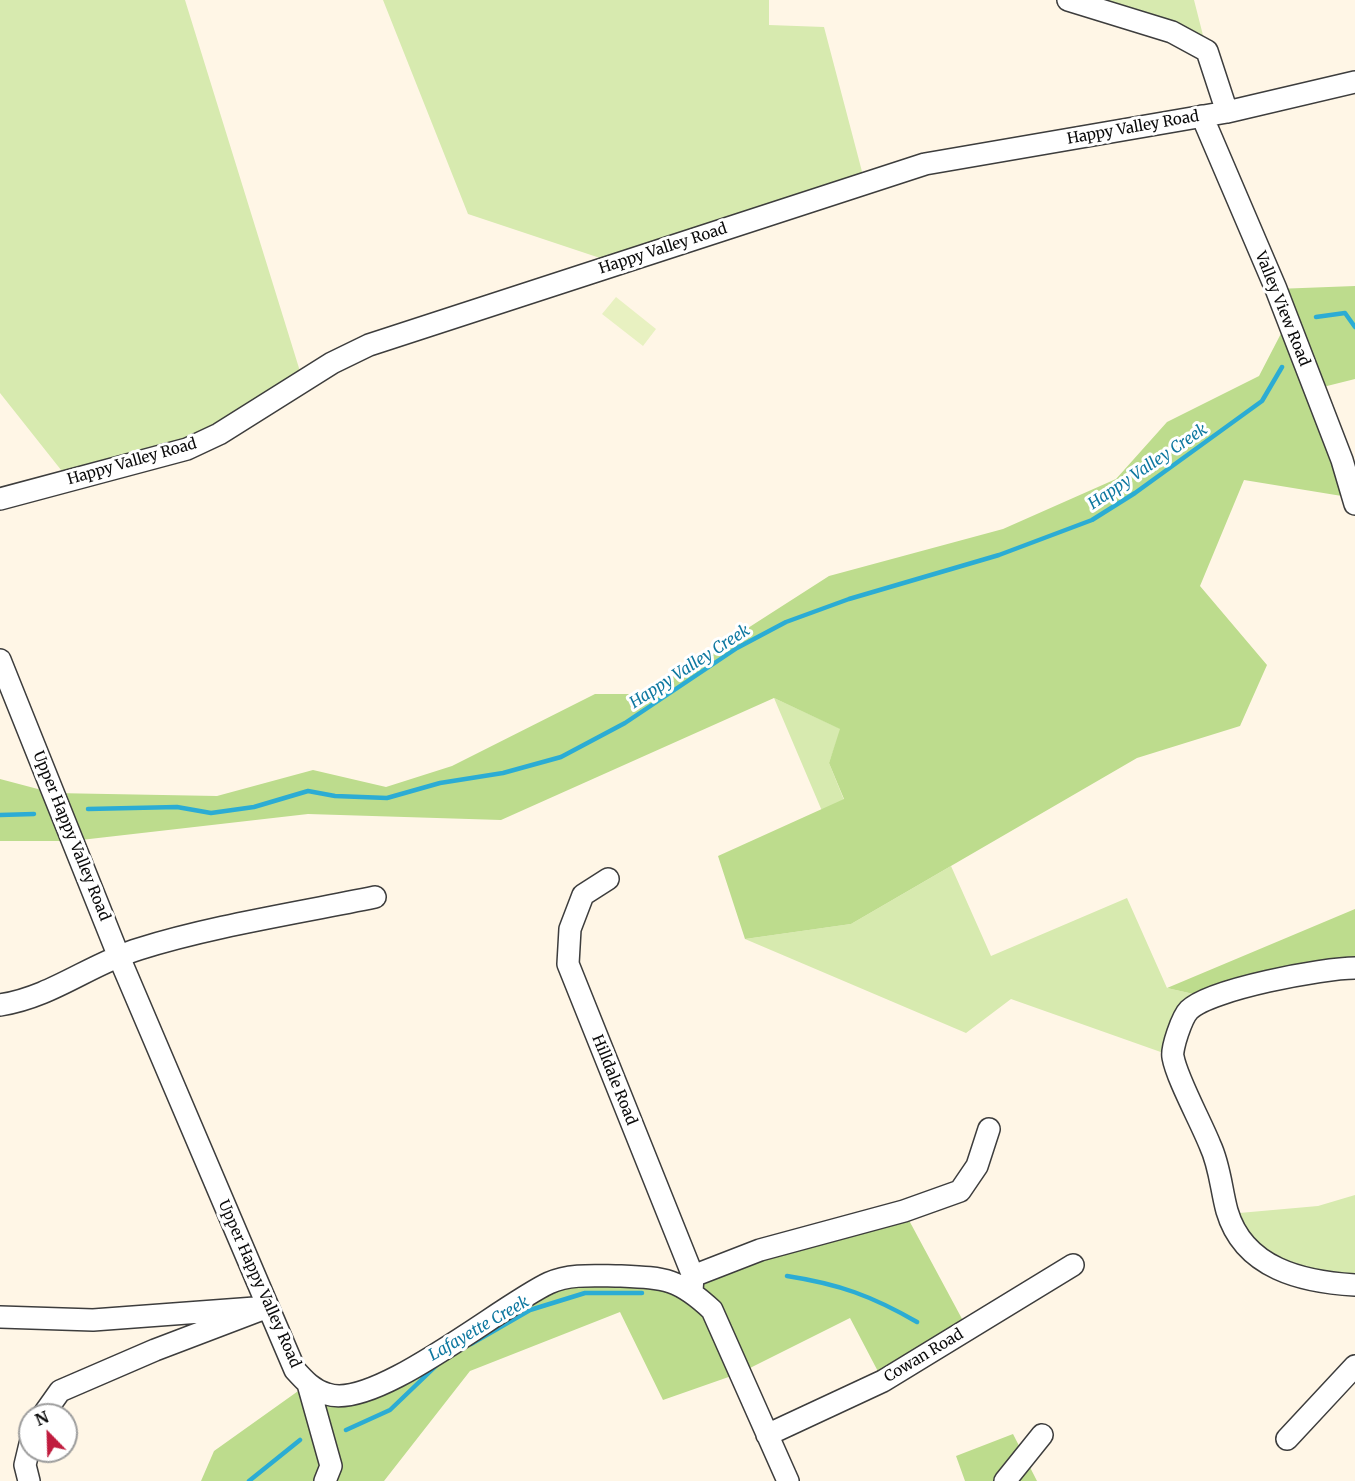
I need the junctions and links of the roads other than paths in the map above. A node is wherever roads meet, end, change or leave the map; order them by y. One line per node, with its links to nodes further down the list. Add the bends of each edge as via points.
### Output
1 (1068, 0): 3 (street, via 1172,32 1207,51)
2 (1355, 82): 3 (street, Happy Valley Road)
3 (1227, 112): 4 (street, Happy Valley Road)
4 (1202, 116): 5 (street, Happy Valley Road, via 899,172 369,345 187,449); 6 (street, Valley View Road, via 1276,289)
5 (0, 499)
6 (1355, 504)
7 (0, 660): 10 (street, Upper Happy Valley Road)
8 (608, 879): 15 (street, Hilldale Road, via 583,895 570,929 568,964)
9 (375, 897): 10 (street, via 162,942)
10 (119, 957): 12 (street, via 54,990); 17 (street, Upper Happy Valley Road)
11 (1355, 968): 16 (street, via 1312,972 1212,998 1189,1011 1172,1056 1215,1156 1228,1214 1244,1244 1262,1261 1289,1275)
12 (0, 1005)
13 (989, 1129): 15 (street, via 977,1166 960,1191 904,1211 760,1250)
14 (1073, 1264): 22 (street, Cowan Road, via 884,1381)
15 (692, 1284): 20 (street, Upper Happy Valley Road, via 651,1277 571,1276 508,1305 394,1379 356,1394 329,1395); 22 (street, Upper Happy Valley Road, via 712,1310)
16 (1355, 1285)
17 (268, 1307): 18 (street, via 93,1320); 20 (street, Upper Happy Valley Road, via 295,1370); 21 (street, via 60,1391)
18 (0, 1317)
19 (1355, 1366): 24 (street)
20 (308, 1384): 26 (street, via 331,1467)
21 (52, 1403)
22 (767, 1435): 28 (street, Upper Happy Valley Road)
23 (1042, 1435): 29 (street)
24 (1287, 1439)
25 (26, 1463): 27 (street)
26 (328, 1480)
27 (29, 1481)
28 (788, 1481)
29 (1005, 1481)

